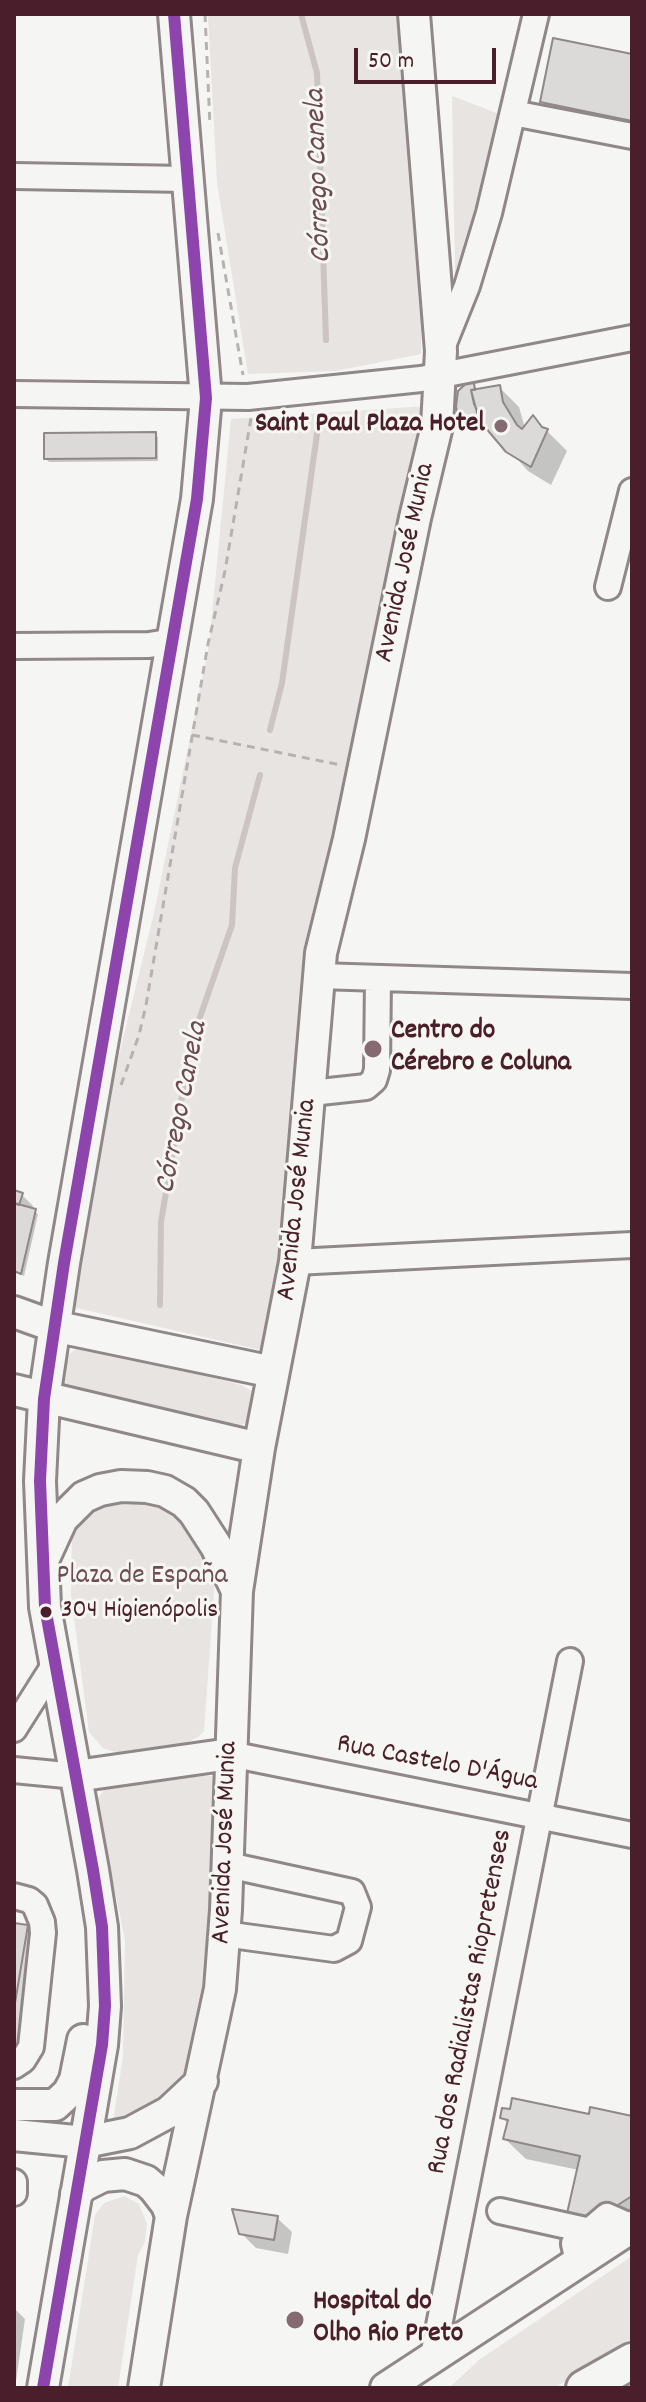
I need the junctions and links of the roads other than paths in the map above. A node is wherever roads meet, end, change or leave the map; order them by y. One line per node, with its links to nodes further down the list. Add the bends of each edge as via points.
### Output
1 (174, 14): 7 (main road)
2 (414, 14): 9 (main road, Avenida José Munia)
3 (536, 14): 4 (street)
4 (513, 113): 5 (street); 9 (street, via 489,213)
5 (632, 136)
6 (14, 176): 7 (street)
7 (186, 179): 11 (main road)
8 (632, 338): 9 (street)
9 (441, 363): 11 (street, via 248,397); 16 (main road, Avenida José Munia, via 437,426)
10 (14, 394): 11 (street)
11 (206, 398): 14 (main road, via 197,499)
12 (632, 491): 13 (street)
13 (608, 587)
14 (174, 641): 15 (street); 23 (main road)
15 (14, 646)
16 (319, 976): 17 (street); 19 (main road, Avenida José Munia)
17 (378, 978): 18 (street); 19 (street, via 374,1080 366,1087)
18 (632, 986)
19 (311, 1093): 21 (main road, Avenida José Munia)
20 (632, 1245): 21 (street)
21 (295, 1262): 24 (main road, Avenida José Munia)
22 (14, 1312): 23 (main road)
23 (53, 1326): 24 (main road); 26 (main road)
24 (273, 1372): 27 (main road, Avenida José Munia)
25 (14, 1390): 26 (main road)
26 (44, 1399): 27 (main road); 28 (main road)
27 (259, 1448): 29 (main road, Avenida José Munia)
28 (43, 1564): 29 (main road, via 69,1510 100,1490 133,1485 165,1491 194,1512); 31 (main road)
29 (237, 1591): 32 (main road, Avenida José Munia)
30 (570, 1661): 38 (street, Rua dos Radialistas Riopretenses)
31 (55, 1664): 33 (street); 37 (main road)
32 (232, 1716): 34 (main road, Avenida José Munia); 35 (main road)
33 (14, 1729)
34 (230, 1754): 35 (main road); 38 (street, Rua Castelo D'Água); 40 (main road, Avenida José Munia)
35 (184, 1760): 37 (main road)
36 (14, 1770): 37 (street)
37 (76, 1776): 43 (main road)
38 (539, 1816): 39 (street, Rua Castelo D'Água); 57 (street, Rua dos Radialistas Riopretenses)
39 (632, 1835)
40 (228, 1865): 42 (main road, Avenida José Munia); 42 (street, via 352,1892 358,1907 349,1941 334,1949)
41 (14, 1896): 44 (street, via 35,1905 43,1933 31,2047)
42 (224, 1934): 45 (main road, Avenida José Munia, via 220,1989)
43 (102, 1954): 46 (main road, via 68,2093 55,2105); 48 (main road, via 102,2045)
44 (14, 2066)
45 (202, 2081): 48 (main road, via 150,2124); 53 (main road, Avenida José Munia)
46 (14, 2105)
47 (14, 2135): 48 (main road)
48 (85, 2142): 51 (main road)
49 (14, 2182): 50 (street)
50 (14, 2193)
51 (76, 2194): 53 (main road, via 103,2176 125,2174 154,2188); 60 (main road)
52 (504, 2212): 55 (street)
53 (171, 2216): 61 (main road, Avenida José Munia)
54 (632, 2227): 55 (street, via 607,2216); 56 (main road)
55 (586, 2230): 56 (street, via 574,2244)
56 (578, 2262): 57 (main road)
57 (433, 2356): 62 (main road); 63 (main road)
58 (632, 2361): 64 (highway)
59 (632, 2377): 65 (highway)
60 (43, 2388)
61 (144, 2388)
62 (386, 2388)
63 (430, 2388)
64 (584, 2388)
65 (614, 2388)

